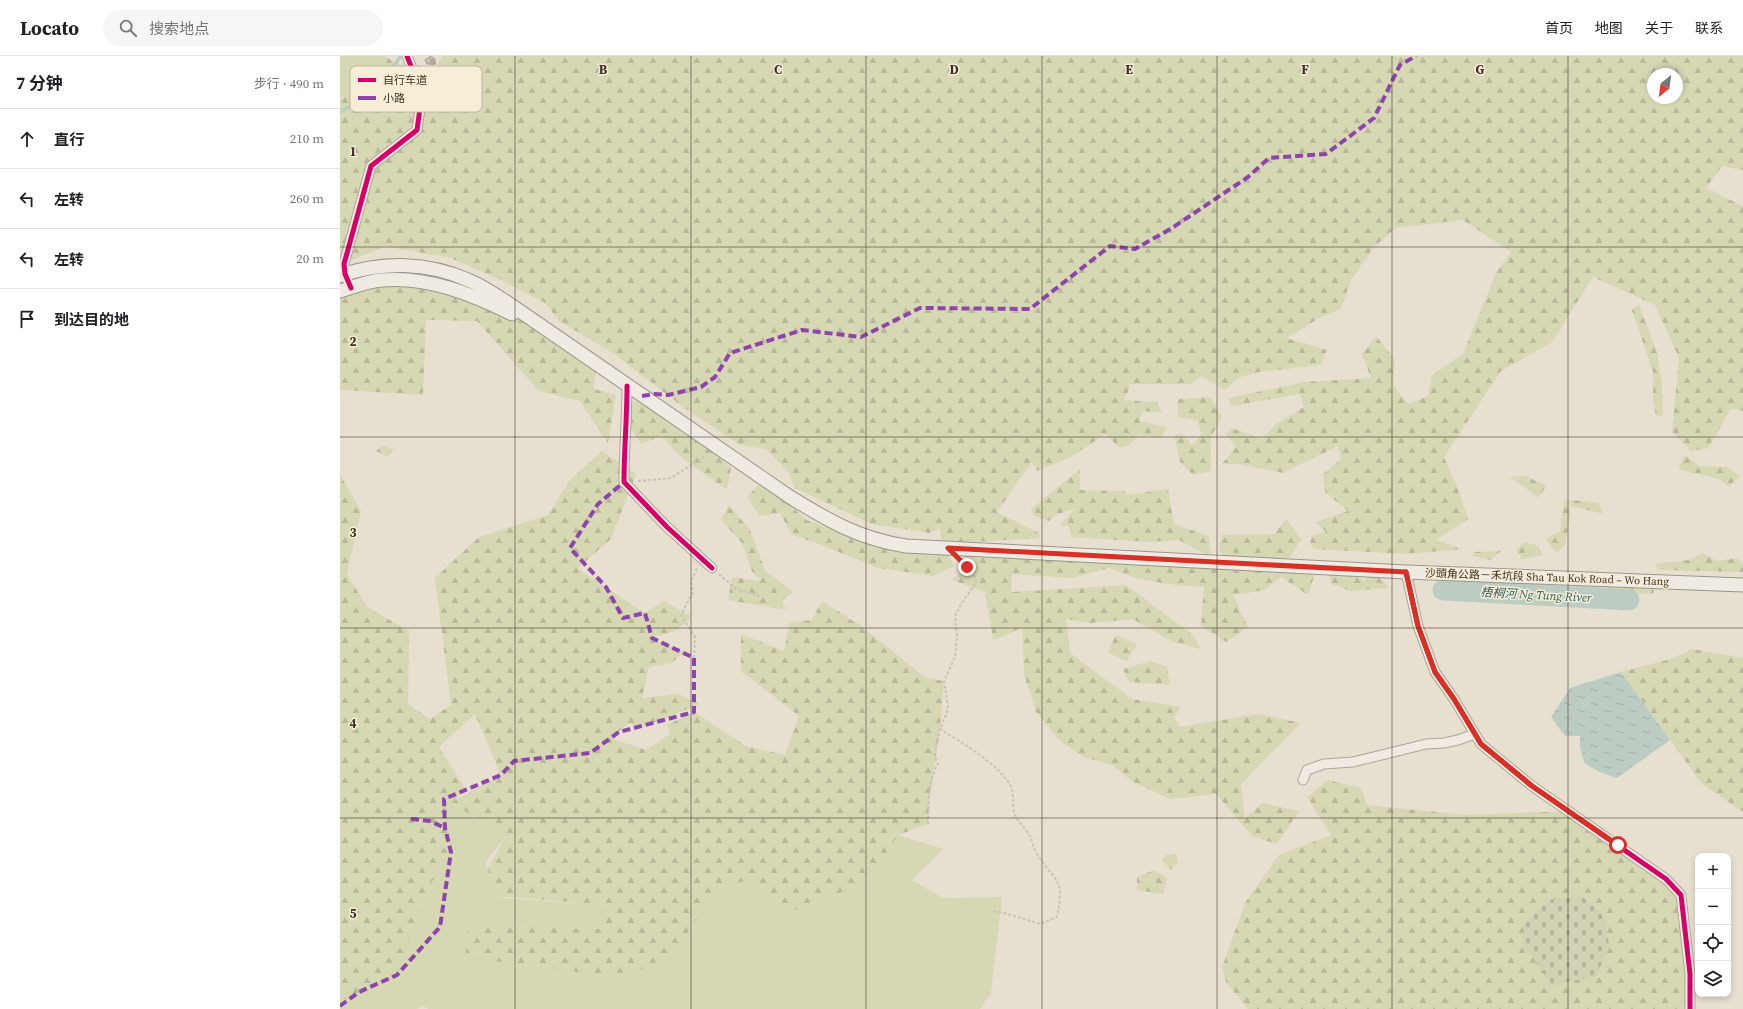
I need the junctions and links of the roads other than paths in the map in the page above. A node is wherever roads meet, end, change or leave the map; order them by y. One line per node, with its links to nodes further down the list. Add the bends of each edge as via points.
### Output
1 (407, 56): 2 (street)
2 (411, 66)
3 (420, 112): 4 (street, via 417,130 371,166)
4 (343, 275): 5 (street); 6 (main road, 沙頭角公路－禾坑段 Sha Tau Kok Road – Wo Hang, via 376,266 403,265 446,272 489,291)
5 (346, 289): 6 (main road, 沙頭角公路－禾坑段 Sha Tau Kok Road – Wo Hang, via 380,280 448,288 472,296)
6 (549, 333): 7 (main road, 沙頭角公路－禾坑段 Sha Tau Kok Road – Wo Hang)
7 (627, 386): 8 (street, via 624,482 667,527); 9 (main road, 沙頭角公路－禾坑段 Sha Tau Kok Road – Wo Hang, via 827,520 882,542 906,546)
8 (712, 568)
9 (1406, 572): 10 (main road, 沙頭角公路－禾坑段 Sha Tau Kok Road – Wo Hang); 11 (street, via 1418,626 1435,672)
10 (1743, 585)
11 (1475, 734): 12 (street, via 1458,740 1426,744 1353,762 1324,764 1307,770); 13 (street, via 1481,744 1532,786 1666,879 1681,895 1690,974)
12 (1303, 780)
13 (1690, 1009)

